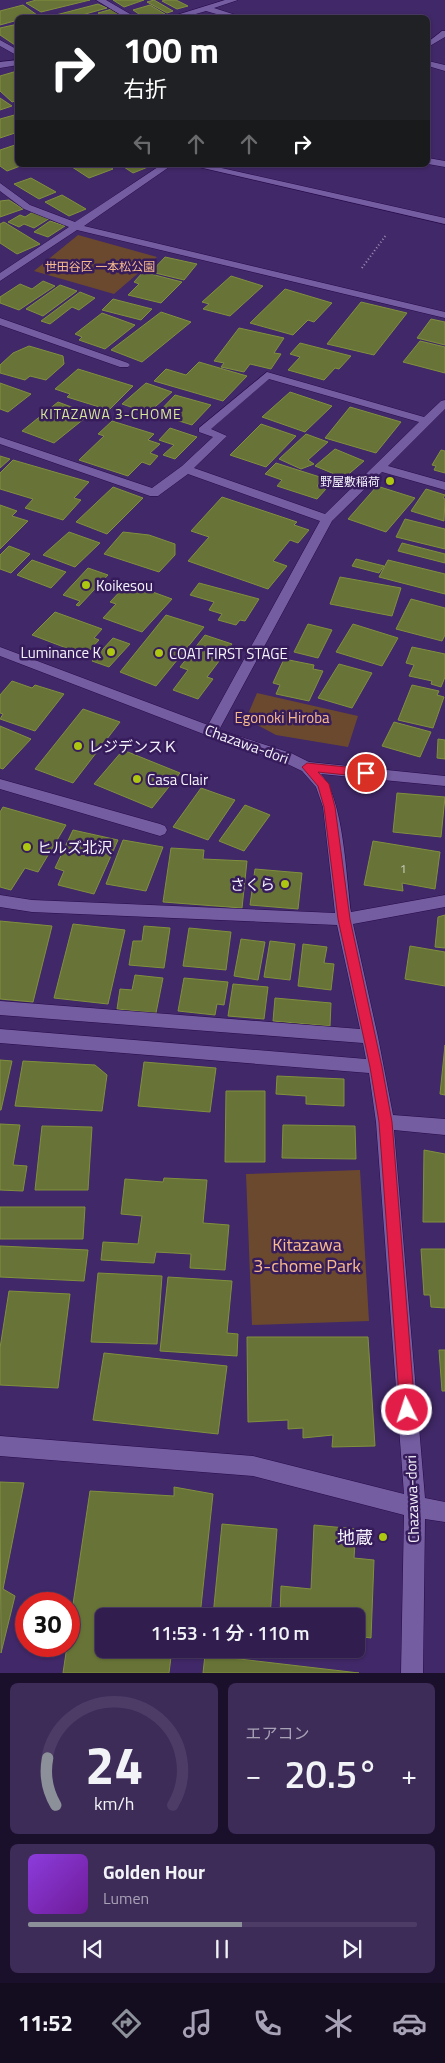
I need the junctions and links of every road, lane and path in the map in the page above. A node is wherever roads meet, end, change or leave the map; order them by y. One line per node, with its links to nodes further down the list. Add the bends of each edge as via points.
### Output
1 (100, 0): 4 (street)
2 (234, 0): 3 (street)
3 (204, 8): 5 (street); 6 (street)
4 (128, 15)
5 (181, 15)
6 (230, 15)
7 (445, 33): 9 (street)
8 (0, 42): 10 (street)
9 (430, 44)
10 (15, 52)
11 (15, 62): 13 (street)
12 (430, 64): 14 (street)
13 (0, 65)
14 (445, 68)
15 (430, 161): 16 (street)
16 (445, 164)
17 (164, 167): 21 (street)
18 (204, 167): 20 (street)
19 (0, 186): 21 (street, via 27,207)
20 (445, 221)
21 (76, 227): 22 (street); 23 (street)
22 (0, 278)
23 (445, 315)
24 (0, 321): 25 (street)
25 (124, 365)
26 (445, 403): 27 (street)
27 (426, 422): 29 (street); 30 (street, via 267,375 203,430 221,436)
28 (0, 440): 30 (street, via 154,493)
29 (379, 467): 31 (street); 32 (street)
30 (186, 468): 32 (street)
31 (445, 486)
32 (327, 519): 34 (street)
33 (1, 652): 34 (street, Chazawa-dori)
34 (211, 732): 35 (street, Chazawa-dori)
35 (307, 767): 36 (street); 41 (street, Chazawa-dori, via 323,784 330,807)
36 (445, 781)
37 (0, 784): 38 (street)
38 (160, 830)
39 (0, 900): 41 (street, via 32,906)
40 (445, 901): 41 (street)
41 (344, 919): 44 (street, Chazawa-dori)
42 (0, 1008): 44 (street)
43 (0, 1036): 45 (street)
44 (370, 1036): 45 (street, Chazawa-dori)
45 (376, 1067): 46 (street, Chazawa-dori)
46 (385, 1122): 47 (street); 49 (street, Chazawa-dori)
47 (445, 1127)
48 (0, 1446): 49 (street, via 253,1466)
49 (415, 1506): 50 (street); 51 (street, Chazawa-dori)
50 (445, 1512)
51 (412, 1673)

